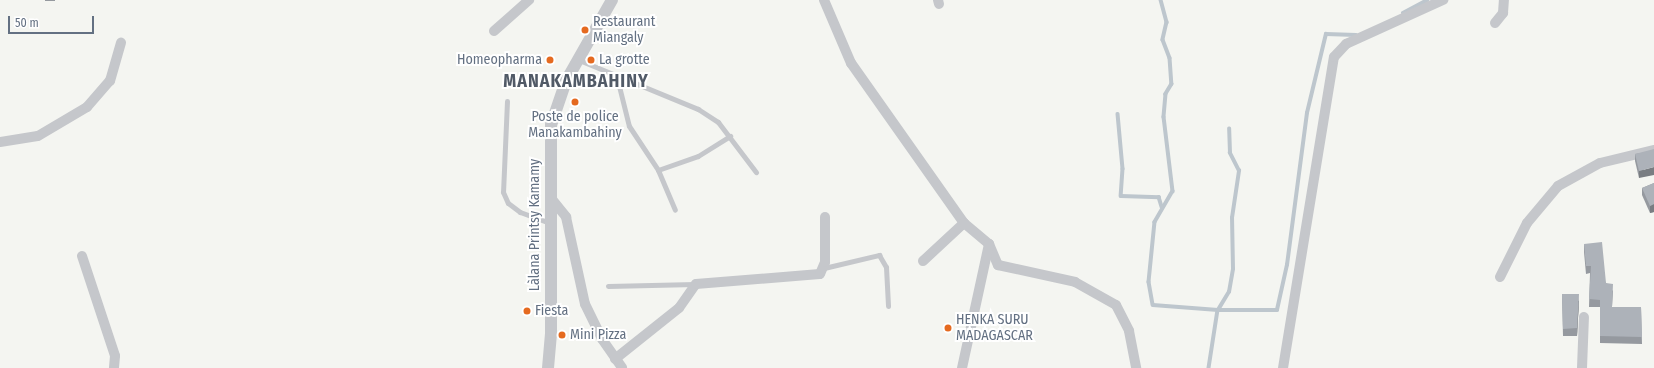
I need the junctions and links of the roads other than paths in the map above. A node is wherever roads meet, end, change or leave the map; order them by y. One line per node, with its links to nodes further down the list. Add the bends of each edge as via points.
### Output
1 (529, 0): 7 (street)
2 (612, 0): 9 (street, Làlana Printsy Kamamy)
3 (824, 0): 21 (street, via 851,63)
4 (1443, 0): 37 (street, via 1346,44 1334,57)
5 (1504, 0): 6 (street, via 1503,13)
6 (1496, 23)
7 (494, 31)
8 (121, 43): 13 (street, via 110,81 86,107 38,136)
9 (578, 60): 10 (lane); 17 (street, Làlana Printsy Kamamy, via 560,94 551,125)
10 (617, 78): 12 (lane, via 698,109); 15 (lane, via 630,126)
11 (507, 101): 20 (lane, via 503,192 508,203 520,212)
12 (730, 136): 15 (lane, via 698,156); 16 (lane)
13 (0, 142)
14 (1654, 150): 26 (street, via 1600,163 1558,186 1527,223)
15 (658, 170): 18 (lane)
16 (756, 172)
17 (550, 197): 20 (street, Làlana Printsy Kamamy); 31 (street, via 566,217 585,304)
18 (674, 210)
19 (825, 217): 25 (street)
20 (551, 223): 33 (street, Làlana Printsy Kamamy)
21 (964, 223): 22 (street); 24 (street)
22 (989, 244): 35 (street); 36 (street, via 998,264 1075,282 1116,305 1129,331)
23 (82, 256): 32 (street, via 111,341)
24 (922, 261)
25 (824, 268): 27 (street, via 815,277); 29 (lane, via 879,256 886,267)
26 (1500, 277)
27 (696, 284): 28 (lane); 31 (street, via 679,308)
28 (608, 286)
29 (888, 306)
30 (1584, 317): 38 (street)
31 (615, 359): 34 (street)
32 (114, 368)
33 (548, 368)
34 (622, 368)
35 (962, 368)
36 (1136, 368)
37 (1283, 368)
38 (1582, 368)

